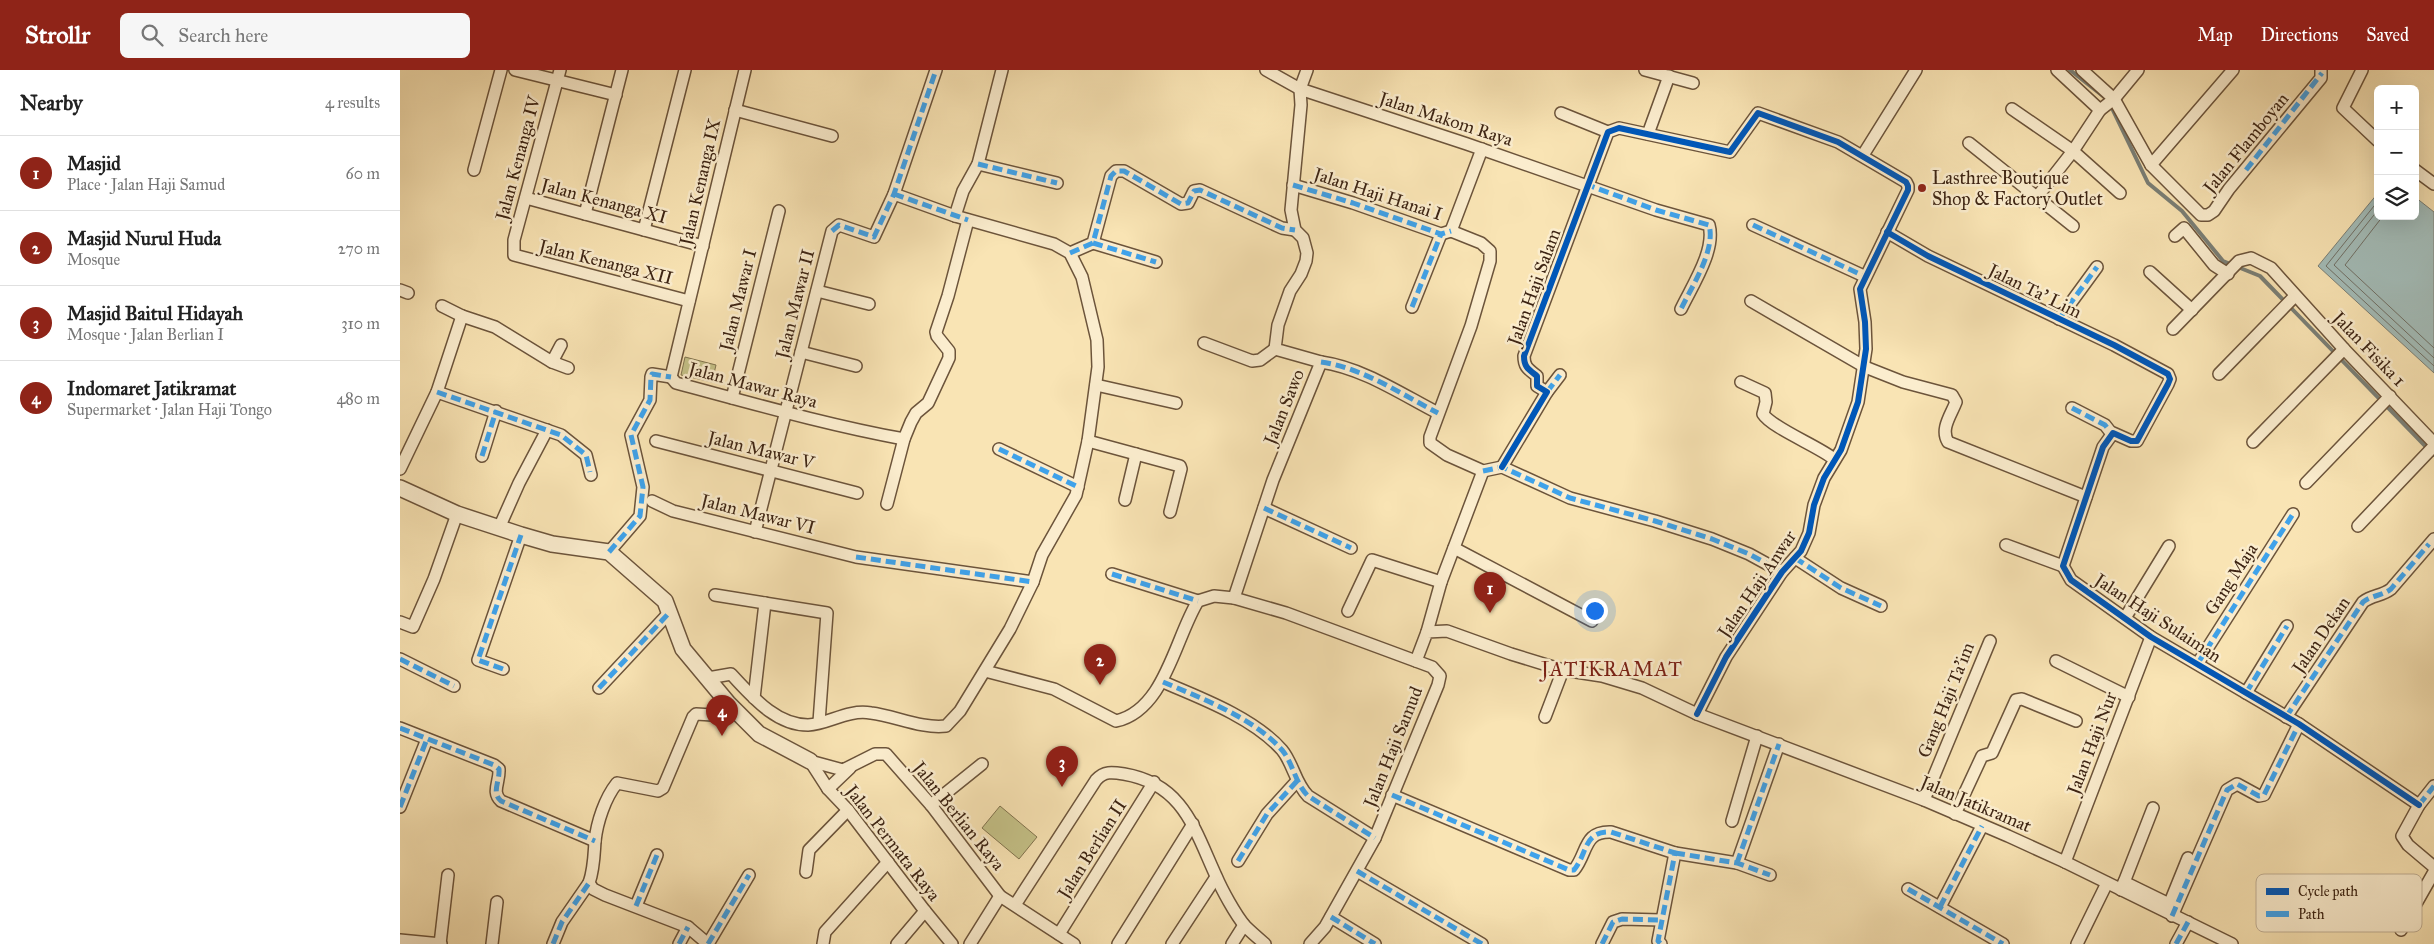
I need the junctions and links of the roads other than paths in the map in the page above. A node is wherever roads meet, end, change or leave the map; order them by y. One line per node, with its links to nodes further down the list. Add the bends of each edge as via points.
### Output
1 (501, 70): 37 (street)
2 (515, 70): 18 (street)
3 (622, 70): 22 (street)
4 (685, 70): 53 (street)
5 (745, 70): 24 (street, Jalan Kenanga IX)
6 (936, 70): 44 (street)
7 (1002, 70): 35 (street)
8 (1266, 70): 21 (street, Jalan Makom Raya)
9 (1307, 70): 21 (street)
10 (1645, 70): 19 (street)
11 (1916, 70): 34 (street)
12 (2057, 70): 23 (street)
13 (2082, 70): 23 (street)
14 (2138, 70): 23 (street)
15 (2233, 70): 36 (street)
16 (2362, 70): 30 (street, via 2343,108)
17 (2322, 72): 36 (street, Jalan Flamboyan, via 2208,215 2201,215)
18 (558, 75): 22 (street); 46 (street, Jalan Kenanga IV)
19 (1669, 76): 20 (street); 28 (street)
20 (1693, 83)
21 (1300, 89): 32 (street, Jalan Makom Raya); 41 (street, Jalan Sawo, via 1302,105)
22 (616, 95): 48 (street)
23 (2107, 104): 33 (street); 36 (street)
24 (735, 110): 29 (street); 59 (street, Jalan Kenanga IX)
25 (2012, 110): 33 (street)
26 (1561, 113): 27 (street)
27 (1608, 132): 28 (street, via 1619,128); 42 (street)
28 (1648, 134): 34 (street, via 1730,152 1758,113 1838,142)
29 (832, 136)
30 (2374, 137)
31 (1969, 143): 45 (street)
32 (1482, 149): 42 (street, Jalan Makom Raya); 56 (street)
33 (2073, 151): 43 (street); 45 (street)
34 (1863, 155): 55 (street, Jalan Haji Anwar, via 1908,186)
35 (978, 164): 39 (street); 49 (street)
36 (2151, 165)
37 (474, 170)
38 (2419, 173): 40 (street)
39 (1057, 183)
40 (2434, 184)
41 (1293, 185): 54 (street, Jalan Sawo, via 1291,210); 56 (street, Jalan Haji Hanai I)
42 (1588, 185): 74 (street, Jalan Makom Raya, via 1709,225 1712,236 1709,250); 95 (street, Jalan Haji Salam, via 1524,356 1526,368 1537,376 1537,386)
43 (2120, 193)
44 (894, 194): 49 (street); 67 (street, Jalan Mawar II, via 874,237 844,225 832,231)
45 (2037, 197): 52 (street)
46 (526, 198): 48 (street, Jalan Kenanga XI); 61 (street, Jalan Kenanga IV, via 514,240)
47 (778, 211): 96 (street, Jalan Mawar I)
48 (585, 214): 53 (street, Jalan Kenanga XI)
49 (955, 216): 50 (street)
50 (968, 220): 60 (street, via 1054,244); 105 (street, via 936,332 949,351 949,358 928,404 916,412)
51 (1753, 225): 66 (street)
52 (2073, 226)
53 (644, 230): 59 (street, Jalan Kenanga XI)
54 (1295, 230): 58 (street, via 1282,228 1200,190 1194,192 1188,203 1181,204 1124,171 1116,171 1111,176); 81 (street, Jalan Sawo, via 1303,238 1306,261 1278,325)
55 (1888, 232): 66 (street, Jalan Haji Anwar); 77 (street, Jalan Ta' Lim, via 1928,256)
56 (1446, 233): 73 (street); 102 (street, Jalan Haji Hanai I, via 1481,243 1490,251 1490,261)
57 (2175, 236): 64 (street, via 2184,228 2214,265)
58 (1093, 243): 60 (street); 62 (street)
59 (703, 246): 69 (street, Jalan Kenanga IX)
60 (1070, 253): 93 (street, via 1082,277 1093,313 1097,340)
61 (514, 255): 69 (street, Jalan Kenanga XII)
62 (1156, 262)
63 (2098, 267): 77 (street)
64 (2232, 269): 68 (street, Jalan Fisika 1, via 2251,258 2256,260 2281,278); 75 (street)
65 (2150, 272): 75 (street)
66 (1864, 276): 87 (street, Jalan Haji Anwar, via 1860,289 1865,322)
67 (817, 291): 71 (street); 82 (street, Jalan Mawar II)
68 (2292, 297): 83 (street, Jalan Fisika 1); 89 (street)
69 (690, 301): 91 (street, Jalan Mawar Raya)
70 (1751, 302): 87 (street)
71 (869, 304)
72 (442, 306): 76 (street)
73 (1412, 307)
74 (1681, 309)
75 (2192, 310): 78 (street)
76 (462, 316): 84 (street, via 495,328); 94 (street)
77 (2059, 319): 104 (street, Jalan Ta' Lim, via 2170,377 2138,441 2131,442)
78 (2173, 328)
79 (1204, 343): 81 (street, via 1252,361 1260,360)
80 (561, 345): 84 (street)
81 (1275, 350): 85 (street, Jalan Sawo)
82 (801, 352): 86 (street); 101 (street, Jalan Mawar II)
83 (2338, 354): 97 (street, Jalan Fisika 1); 108 (street)
84 (552, 362): 88 (street)
85 (1322, 362): 102 (street, via 1361,373); 127 (street, Jalan Sawo)
86 (856, 366)
87 (1865, 367): 113 (street, Jalan Haji Anwar, via 1854,418); 123 (street, via 1903,382 1946,392 1955,398 1944,429 1948,442)
88 (568, 368)
89 (2219, 374)
90 (1560, 375): 95 (street)
91 (671, 377): 96 (street, Jalan Mawar Raya, via 676,382); 140 (street, via 652,374 650,400 631,436 643,488 640,516)
92 (1741, 382): 113 (street, via 1765,394 1765,418)
93 (1096, 385): 98 (street); 107 (street)
94 (437, 392): 100 (street); 115 (street)
95 (1547, 392): 114 (street)
96 (732, 398): 101 (street, Jalan Mawar Raya)
97 (2388, 398): 109 (street, Jalan Fisika 1); 119 (street)
98 (1176, 403)
99 (2072, 408): 104 (street, via 2105,425)
100 (496, 411): 103 (street); 112 (street)
101 (786, 412): 105 (street, Jalan Mawar Raya, via 862,432); 116 (street, Jalan Mawar II)
102 (1438, 413): 117 (street, Jalan Haji Hanai I, via 1430,443 1446,455)
103 (547, 430): 118 (street, via 561,435 586,455); 132 (street)
104 (2112, 434): 123 (street, via 2103,447)
105 (904, 439): 126 (street)
106 (656, 441): 116 (street, Jalan Mawar V)
107 (1088, 441): 111 (street); 120 (street)
108 (2253, 442)
109 (2431, 448): 131 (street)
110 (999, 450): 120 (street)
111 (1136, 454): 124 (street); 128 (street, via 1180,466)
112 (482, 456)
113 (1834, 459): 141 (street, Jalan Haji Anwar, via 1814,504 1809,533)
114 (1502, 467): 117 (street); 143 (street, via 1570,498 1712,540)
115 (400, 469)
116 (770, 471): 122 (street, Jalan Mawar V); 133 (street, Jalan Mawar II)
117 (1484, 471): 139 (street)
118 (591, 475)
119 (2306, 483)
120 (1078, 487): 145 (street, via 1042,555)
121 (400, 488): 129 (street)
122 (857, 493)
123 (2086, 497): 142 (street)
124 (1125, 500)
125 (652, 501): 133 (street, Jalan Mawar VI, via 673,511)
126 (887, 504)
127 (1264, 508): 138 (street); 148 (street, Jalan Sawo)
128 (1170, 512)
129 (456, 514): 132 (street); 156 (street, via 434,579 413,627)
130 (2294, 514): 164 (street, Gang Maja)
131 (2358, 526)
132 (499, 528): 134 (street)
133 (755, 532): 145 (street, Jalan Mawar VI, via 856,557)
134 (521, 535): 140 (street, via 552,544); 165 (street, via 478,660)
135 (2432, 544): 178 (street, Jalan Dekan, via 2391,589 2363,602)
136 (2006, 545): 142 (street)
137 (2169, 546): 154 (street)
138 (1351, 548)
139 (1454, 548): 146 (street); 155 (street)
140 (609, 552): 153 (street, via 664,601)
141 (1795, 558): 143 (street, Jalan Haji Anwar); 151 (street, via 1842,588)
142 (2063, 566): 154 (street, Jalan Haji Sulaiman, via 2071,580)
143 (1782, 572): 176 (street, Jalan Haji Anwar, via 1726,658)
144 (1112, 574): 149 (street)
145 (1033, 582): 167 (street)
146 (1441, 582): 152 (street, via 1372,560); 158 (street)
147 (715, 595): 150 (street)
148 (1234, 598): 149 (street, Jalan Haji Samud, via 1214,596); 162 (street, Jalan Haji Samud, via 1286,613)
149 (1198, 601): 169 (street)
150 (765, 603): 174 (street); 180 (street, via 827,613)
151 (1881, 606)
152 (1348, 611)
153 (669, 613): 168 (street, via 683,649); 171 (street)
154 (2125, 618): 159 (street, Jalan Haji Sulaiman)
155 (1592, 621)
156 (400, 622)
157 (2287, 626): 172 (street)
158 (1427, 632): 162 (street); 166 (street, Jalan Jatikramat, via 1447,631)
159 (2152, 637): 164 (street, Jalan Haji Sulaiman); 173 (street, Jalan Haji Nur)
160 (1990, 641): 194 (street, Gang Haji Ta’im)
161 (400, 659): 170 (street)
162 (1416, 661): 193 (street, Jalan Haji Samud, via 1432,667 1440,676)
163 (2056, 661): 173 (street)
164 (2198, 663): 172 (street, Jalan Haji Sulaiman)
165 (502, 669)
166 (1563, 670): 176 (street, Jalan Jatikramat, via 1602,676 1642,688); 177 (street)
167 (985, 671): 169 (street, via 1054,689 1116,721 1135,714); 180 (street, via 960,711 946,726 915,723 870,712 851,712)
168 (708, 678): 174 (street, via 731,674); 175 (street)
169 (1163, 682): 189 (street, via 1226,711 1272,740 1283,751)
170 (454, 686)
171 (599, 688)
172 (2246, 693): 178 (street, Jalan Haji Sulaiman)
173 (2129, 697): 211 (street, Jalan Haji Nur)
174 (754, 698): 180 (street, via 768,711 793,722 808,725)
175 (728, 703): 186 (street, via 759,734); 205 (street, via 713,715 696,714 693,717 658,791 617,784 602,812)
176 (1697, 714): 183 (street, Jalan Jatikramat)
177 (1545, 716)
178 (2286, 717): 181 (street, Jalan Haji Sulaiman)
179 (2076, 721): 200 (street, via 2022,699 2016,700 1992,753 1982,756)
180 (819, 722)
181 (2299, 724): 196 (street, Jalan Haji Sulaiman); 232 (street, via 2264,795 2259,796 2237,784 2227,790)
182 (400, 728): 184 (street)
183 (1757, 736): 185 (street, Jalan Jatikramat); 201 (street)
184 (427, 739): 197 (street); 205 (street, via 499,769 500,778 495,792 501,801)
185 (1779, 744): 194 (street, Jalan Jatikramat); 212 (street)
186 (810, 761): 188 (street, Jalan Berlian Raya, via 837,770); 192 (street, Jalan Permata Raya)
187 (982, 764): 195 (street)
188 (852, 765): 192 (street); 195 (street, Jalan Berlian Raya, via 875,754 886,754)
189 (1297, 781): 204 (street, via 1308,796); 209 (street, via 1267,814)
190 (1154, 782): 202 (street, via 1179,804); 228 (street, via 1108,772 1096,780); 238 (street, Jalan Berlian II)
191 (2434, 786): 196 (street)
192 (828, 789): 199 (street, Jalan Permata Raya)
193 (1392, 795): 204 (street, Jalan Haji Samud); 206 (street, via 1569,870 1574,870 1592,836 1600,832 1611,832)
194 (1924, 800): 200 (street, Jalan Jatikramat)
195 (931, 805): 226 (street, Jalan Berlian Raya)
196 (2419, 805): 213 (street, via 2402,832 2403,840)
197 (400, 807)
198 (2152, 808): 223 (street)
199 (848, 810): 210 (street, Jalan Permata Raya); 215 (street, via 809,850)
200 (1955, 814): 203 (street, Jalan Jatikramat)
201 (1732, 821)
202 (1193, 824): 220 (street); 251 (street)
203 (1982, 826): 211 (street, Jalan Jatikramat); 230 (street)
204 (1375, 838): 214 (street, Jalan Haji Samud)
205 (595, 841): 221 (street)
206 (1675, 853): 212 (street); 234 (street)
207 (657, 855): 229 (street)
208 (2188, 858): 232 (street)
209 (1238, 861)
210 (888, 862): 231 (street, Jalan Permata Raya); 246 (street, via 825,932)
211 (2065, 862): 222 (street, Jalan Jatikramat)
212 (1737, 863): 219 (street)
213 (2434, 866)
214 (1357, 871): 233 (street, Jalan Haji Samud); 240 (street)
215 (806, 872)
216 (2434, 872): 225 (street)
217 (448, 875): 241 (street)
218 (749, 875): 245 (street)
219 (1770, 875)
220 (1216, 877): 236 (street); 252 (street)
221 (588, 883): 229 (street, via 599,892); 243 (street, via 562,922)
222 (2107, 883): 223 (street, Jalan Jatikramat); 260 (street)
223 (2122, 886): 232 (street, Jalan Jatikramat)
224 (1908, 889): 230 (street)
225 (2422, 892)
226 (1000, 896): 228 (street, Jalan Berlian Raya); 249 (street)
227 (497, 902): 242 (street)
228 (1015, 905): 238 (street, Jalan Berlian Raya)
229 (636, 906): 237 (street)
230 (1940, 907): 259 (street)
231 (925, 911): 247 (street); 248 (street, Jalan Permata Raya)
232 (2169, 911): 235 (street, Jalan Jatikramat)
233 (1331, 917): 255 (street, Jalan Haji Samud); 256 (street)
234 (1661, 920): 257 (street, via 1622,919 1613,922); 258 (street, via 1658,941)
235 (2188, 922): 261 (street); 262 (street, Jalan Jatikramat)
236 (1244, 925): 253 (street); 254 (street)
237 (688, 928): 244 (street); 245 (street)
238 (1059, 934): 250 (street, Jalan Berlian Raya)
239 (402, 941): 241 (street)
240 (1478, 943)
241 (440, 944)
242 (492, 944)
243 (553, 944)
244 (679, 944)
245 (708, 944)
246 (823, 944)
247 (898, 944)
248 (952, 944)
249 (970, 944)
250 (1074, 944)
251 (1118, 944)
252 (1172, 944)
253 (1232, 944)
254 (1265, 944)
255 (1310, 944)
256 (1375, 944)
257 (1602, 944)
258 (1661, 944)
259 (2003, 944)
260 (2077, 944)
261 (2176, 944)
262 (2232, 944)

